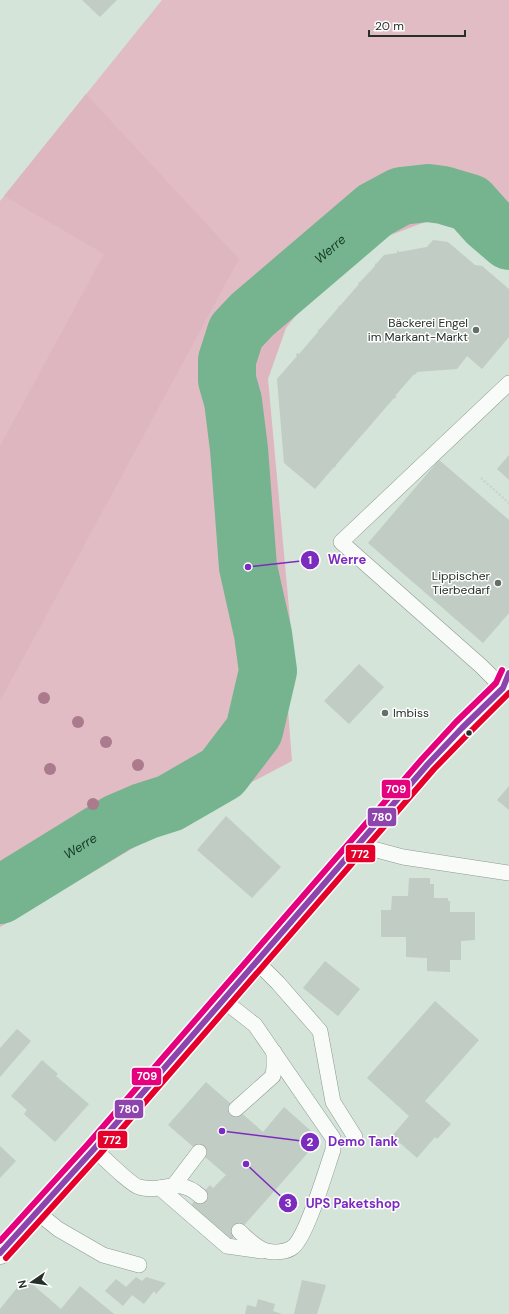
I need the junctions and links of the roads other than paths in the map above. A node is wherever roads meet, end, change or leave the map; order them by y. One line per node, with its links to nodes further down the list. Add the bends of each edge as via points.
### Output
1 (509, 383): 2 (lane, via 341,542 481,666)
2 (507, 682): 3 (main road, via 428,764)
3 (358, 845): 4 (lane, via 403,858); 5 (main road)
4 (509, 874)
5 (257, 962): 6 (main road); 9 (lane, via 320,1031 333,1102)
6 (223, 1000): 7 (lane, via 255,1025); 10 (main road)
7 (274, 1052): 8 (lane, via 272,1076); 16 (lane, via 333,1138 333,1150 304,1230 293,1247 278,1252)
8 (236, 1109)
9 (355, 1137)
10 (94, 1149): 12 (lane, via 137,1186 152,1189); 14 (main road)
11 (199, 1152): 12 (lane)
12 (167, 1186): 13 (lane, via 191,1188); 16 (lane, via 227,1246)
13 (200, 1196)
14 (37, 1212): 17 (main road); 18 (lane, via 103,1256)
15 (240, 1231): 16 (lane)
16 (265, 1251)
17 (0, 1253)
18 (139, 1265)

